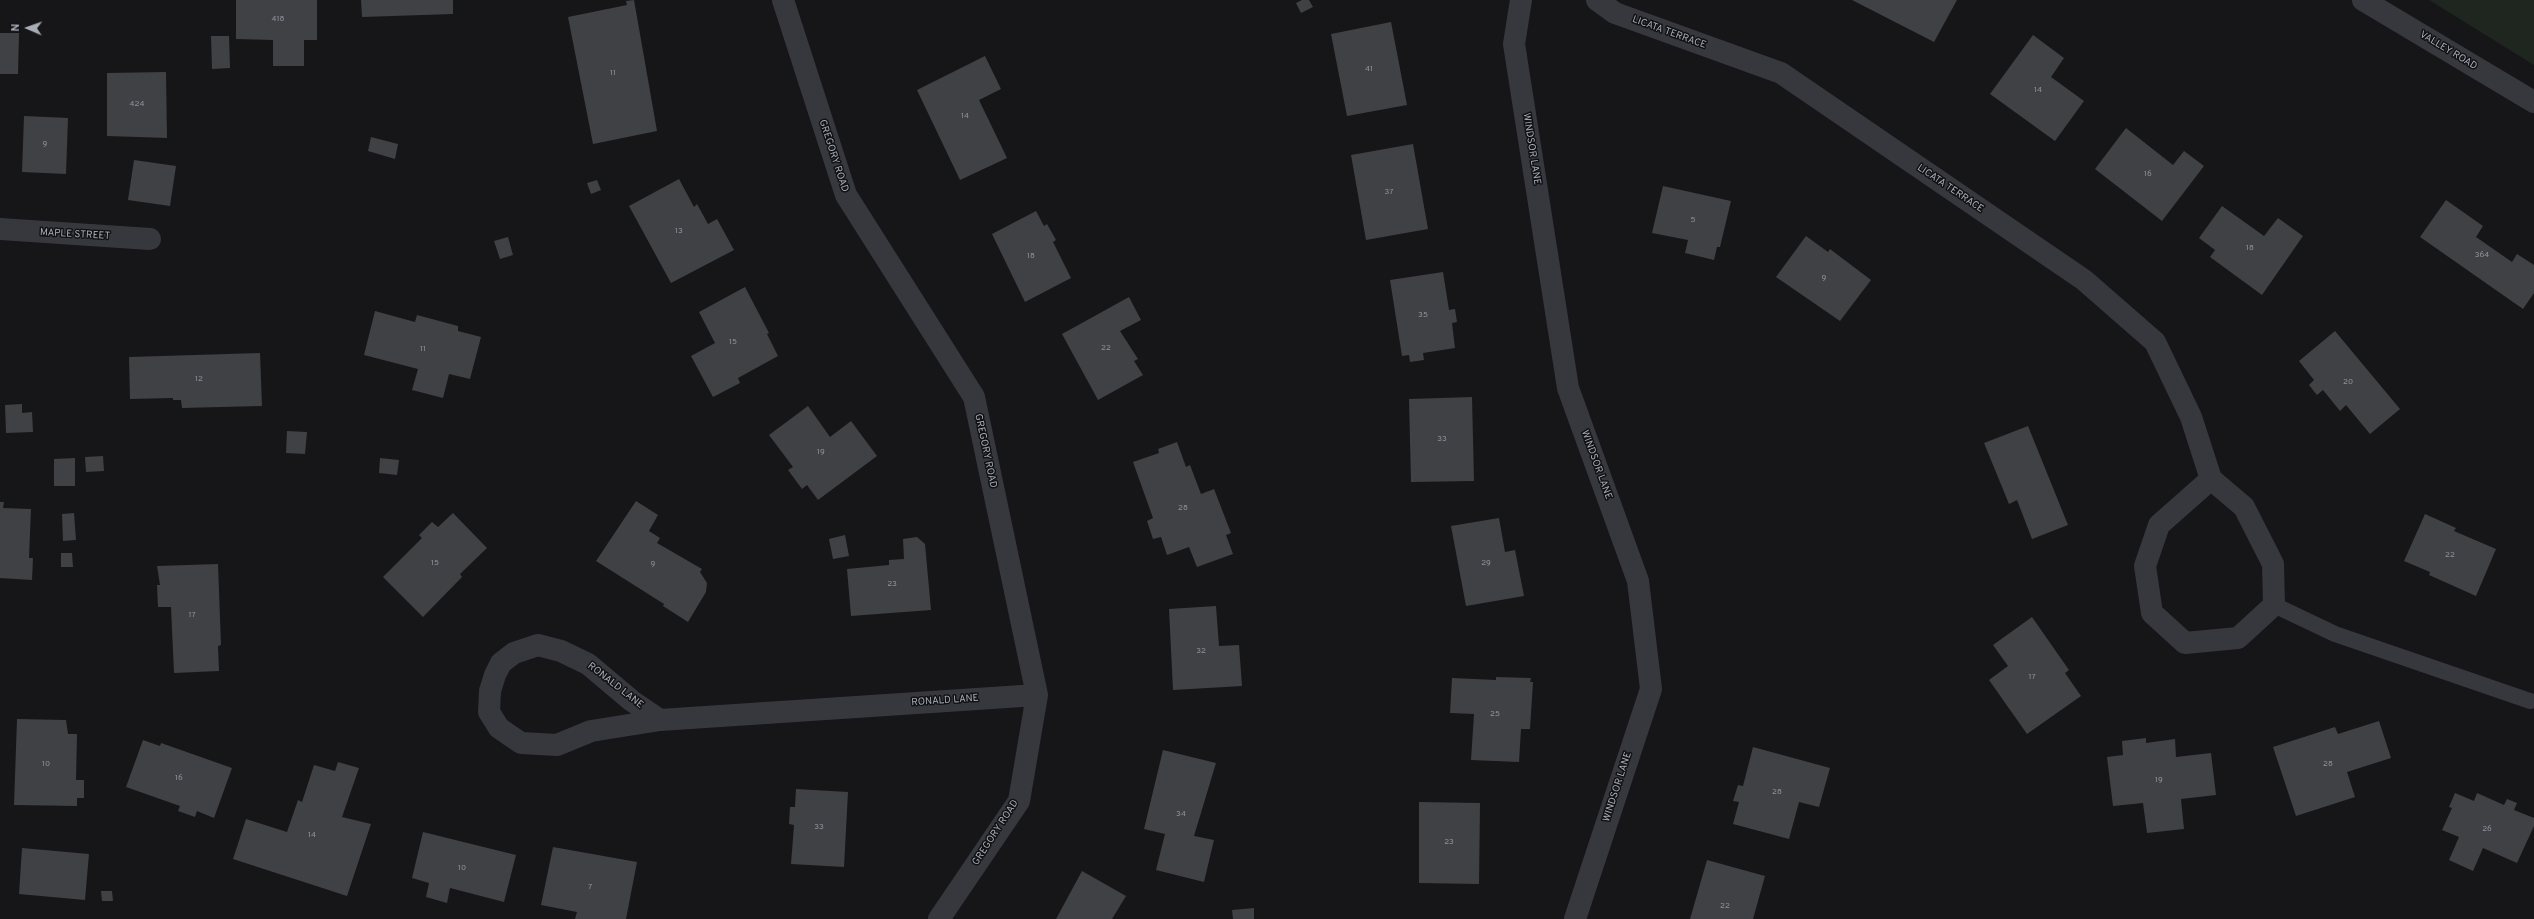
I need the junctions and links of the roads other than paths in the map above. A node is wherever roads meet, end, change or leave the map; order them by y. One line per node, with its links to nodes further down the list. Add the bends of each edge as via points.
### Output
1 (783, 0): 10 (street, GREGORY ROAD, via 846,195 974,397)
2 (1521, 0): 14 (street, WINDSOR LANE, via 1514,44 1568,388 1638,581 1651,689)
3 (1597, 0): 8 (street, LICATA TERRACE, via 1615,13 1781,73 2084,280 2155,342 2191,418)
4 (2363, 0): 5 (street, VALLEY ROAD)
5 (2534, 102)
6 (0, 229): 7 (street, MAPLE STREET)
7 (150, 239)
8 (2210, 479): 9 (street, via 2244,507 2273,564); 9 (street, via 2159,525 2145,566 2152,613 2185,643 2238,638)
9 (2274, 605): 11 (lane, via 2335,634)
10 (1037, 695): 12 (street, RONALD LANE); 13 (street, GREGORY ROAD, via 1019,801)
11 (2530, 701)
12 (660, 720): 12 (street, RONALD LANE, via 591,731 558,745 522,743 499,728 489,712 490,691 494,675 501,663 514,653 538,645 561,651 588,664 632,701)
13 (939, 919)
14 (1575, 919)

